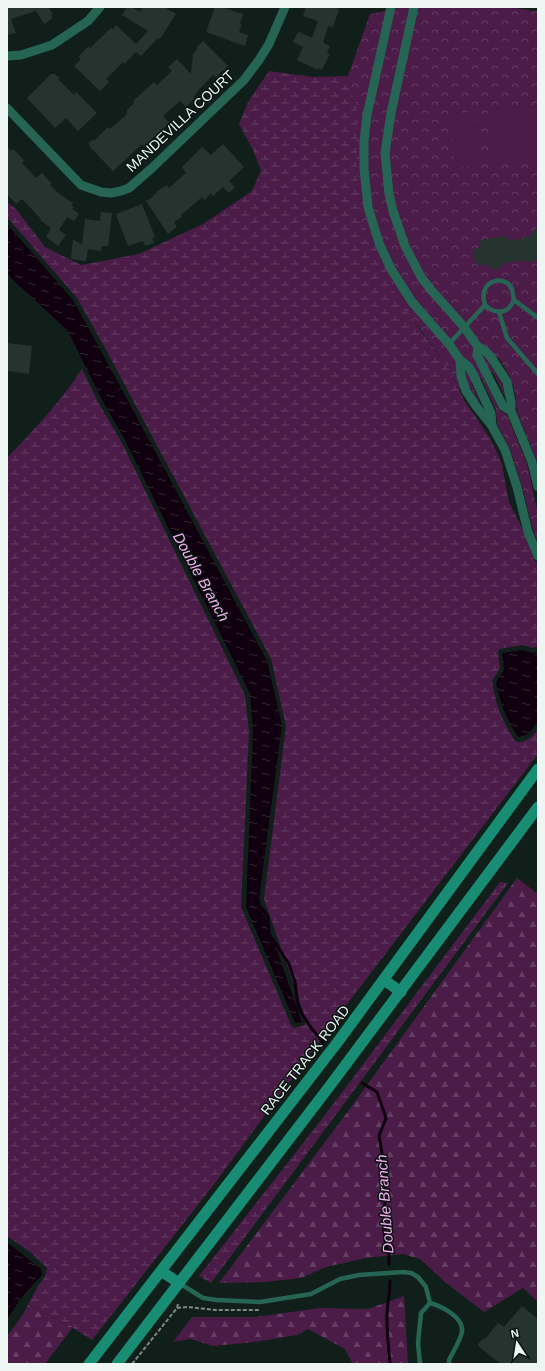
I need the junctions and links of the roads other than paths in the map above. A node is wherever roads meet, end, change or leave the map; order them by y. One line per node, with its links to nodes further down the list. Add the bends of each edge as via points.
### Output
1 (100, 7): 7 (street, via 88,21 52,45 21,55)
2 (278, 7): 6 (street, MANDEVILLA COURT)
3 (285, 7): 6 (street, MANDEVILLA COURT)
4 (391, 7): 14 (street, via 367,115 364,141 368,207 379,243 391,269 412,302)
5 (414, 7): 13 (street, via 387,132 385,153 389,194 405,246 421,277)
6 (269, 44): 8 (street, MANDEVILLA COURT, via 244,80 152,168 129,188 121,191 101,192 81,185)
7 (7, 56)
8 (7, 108)
9 (514, 300): 10 (lane, via 509,283 495,280 484,290); 11 (lane, via 507,309); 12 (lane)
10 (485, 305): 11 (lane, via 490,310); 13 (lane)
11 (499, 312): 17 (lane, via 507,338)
12 (538, 318)
13 (464, 327): 14 (lane); 15 (street)
14 (449, 344): 16 (street)
15 (478, 347): 18 (street, via 477,355 504,406); 18 (street, via 491,357 507,382)
16 (460, 360): 19 (street, via 466,391); 19 (street, via 473,374 491,413)
17 (538, 374)
18 (511, 412): 20 (street, via 532,462)
19 (492, 426): 21 (street, via 505,450 528,532)
20 (538, 487)
21 (538, 556)
22 (538, 769): 24 (main road, RACE TRACK ROAD)
23 (538, 806): 25 (main road)
24 (384, 980): 25 (main road); 26 (main road, RACE TRACK ROAD)
25 (401, 992): 27 (main road)
26 (161, 1271): 27 (main road); 29 (main road, RACE TRACK ROAD)
27 (179, 1283): 28 (lane, via 203,1298 260,1302 311,1294 340,1279 403,1272 418,1277 426,1288); 30 (main road)
28 (430, 1302): 31 (lane, via 421,1312 418,1343); 32 (lane, via 456,1316 462,1327)
29 (89, 1364)
30 (117, 1364)
31 (420, 1364)
32 (449, 1364)

